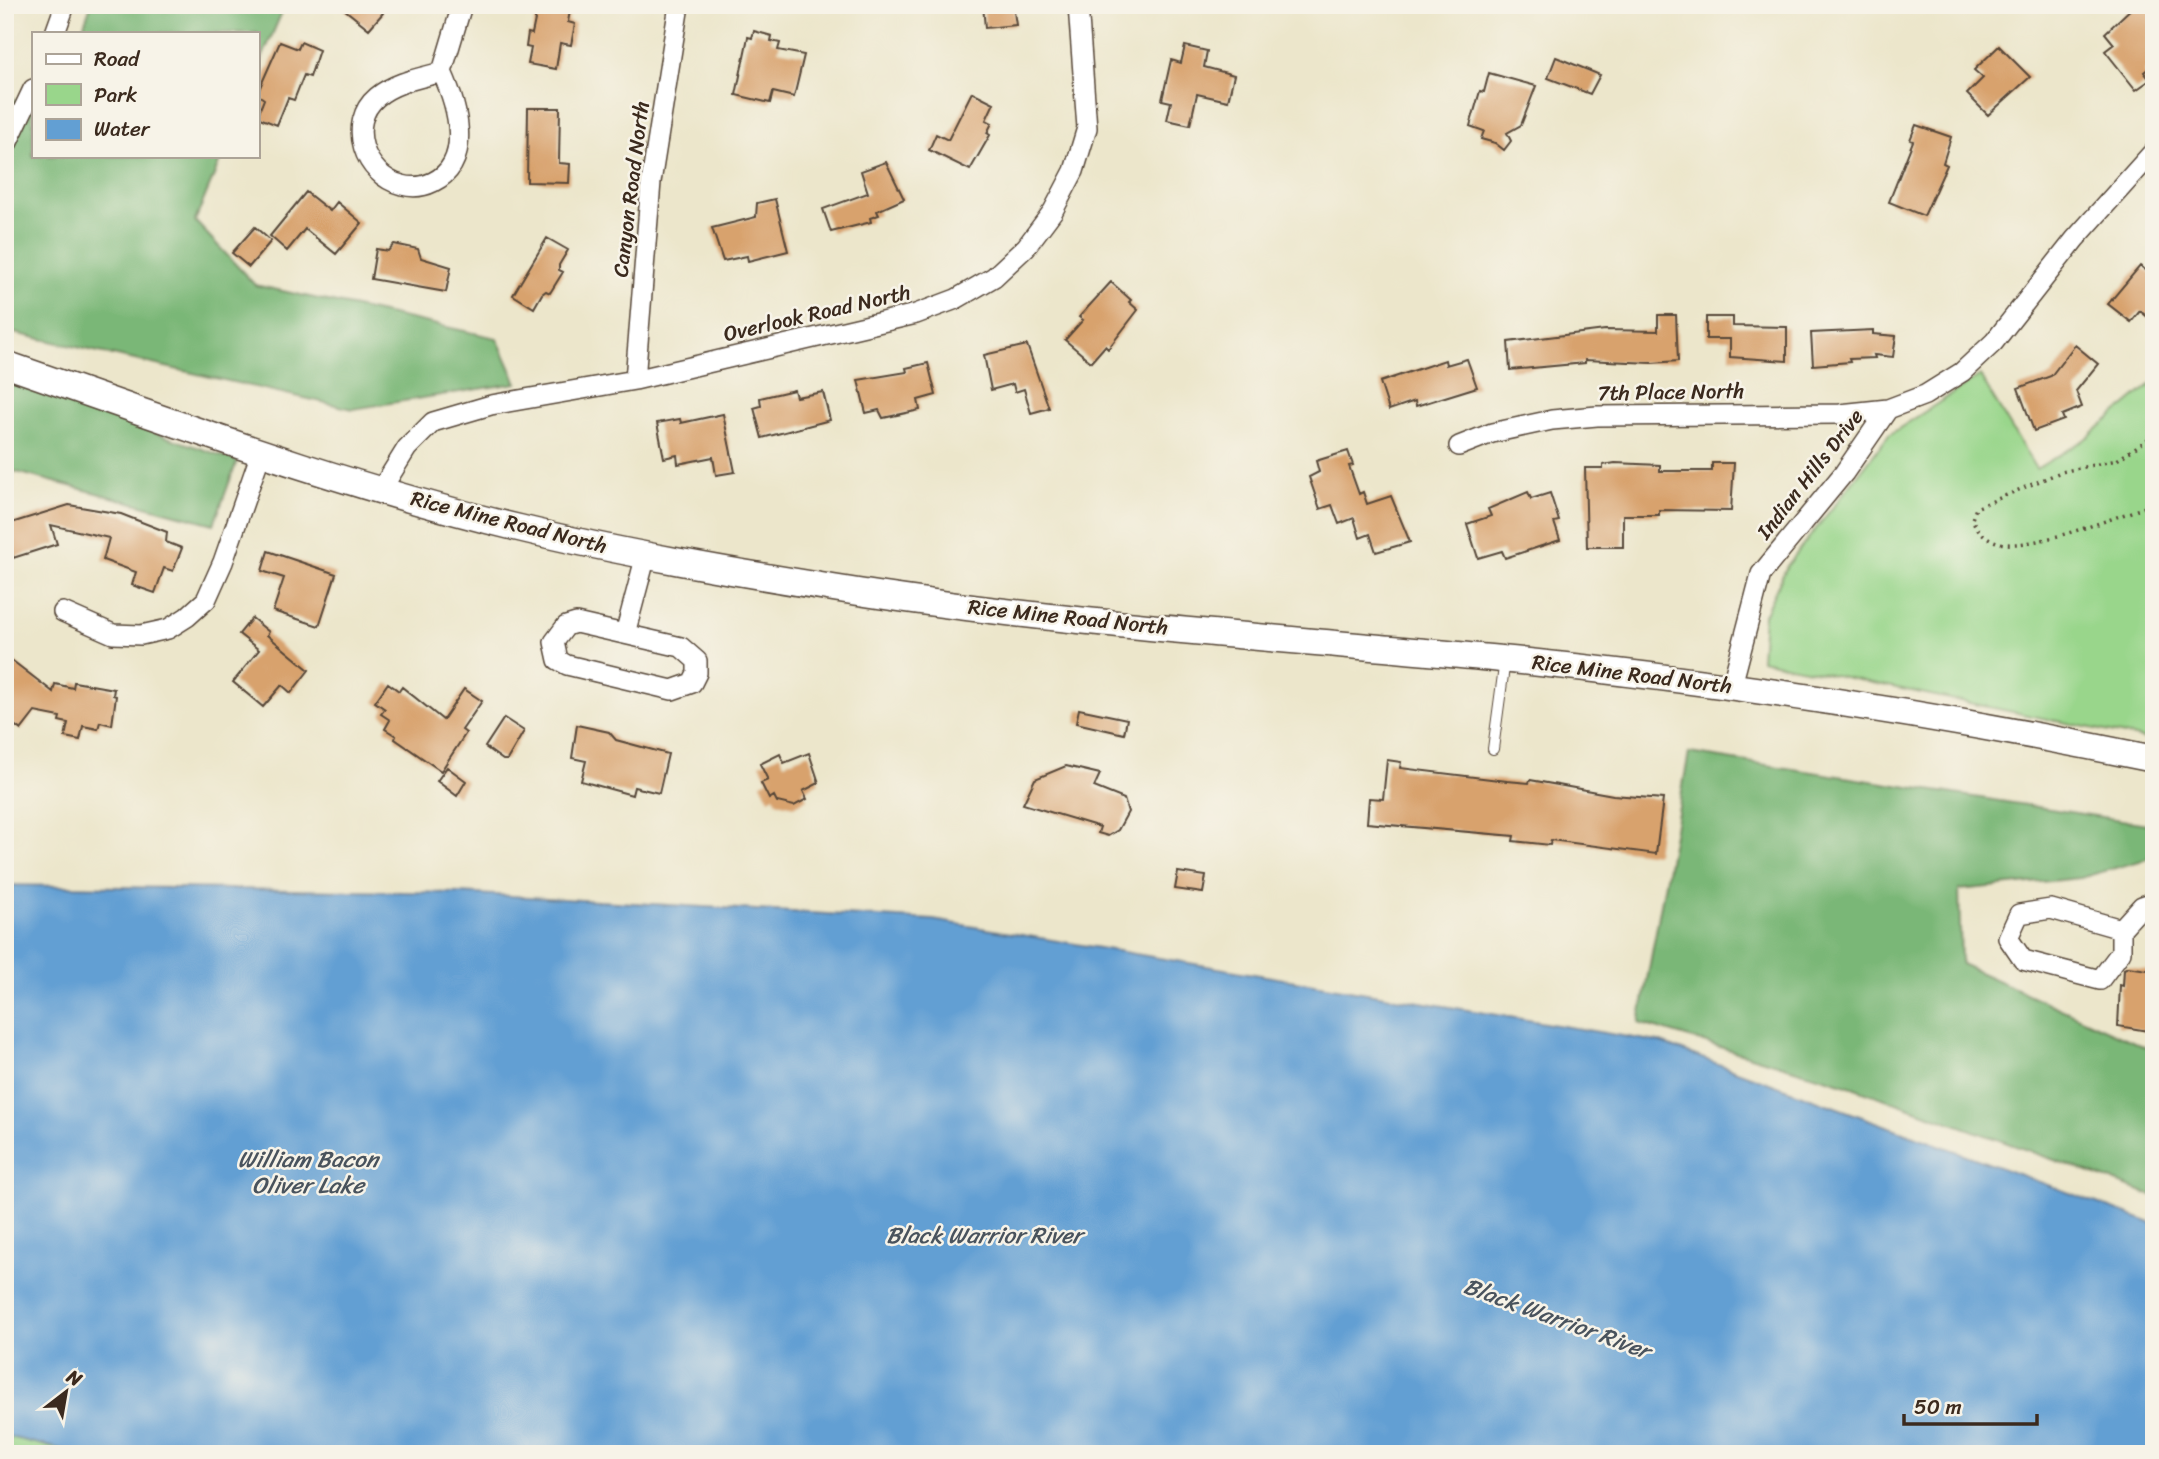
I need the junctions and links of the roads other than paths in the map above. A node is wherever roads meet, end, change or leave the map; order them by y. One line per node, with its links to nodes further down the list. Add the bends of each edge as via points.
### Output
1 (65, 5): 5 (street)
2 (462, 5): 6 (street)
3 (679, 5): 11 (street, Canyon Road North, via 651,182)
4 (1078, 5): 11 (street, Overlook Road North, via 1087,128 1074,171 1040,229 994,277 956,299 916,314)
5 (55, 32)
6 (442, 72): 6 (street, via 394,87 377,97 363,114 360,136 367,157 381,174 401,185 422,187 433,182 443,177 456,158 459,134)
7 (32, 91): 8 (street)
8 (5, 148)
9 (2154, 151): 12 (street, Indian Hills Drive, via 1994,342 1952,378)
10 (5, 364): 14 (main road, Rice Mine Road North)
11 (635, 380): 15 (street, Overlook Road North, via 491,405 433,422 407,449)
12 (1888, 409): 13 (street, 7th Place North, via 1840,414 1597,416 1492,433); 20 (street, Indian Hills Drive, via 1844,473 1761,574)
13 (1459, 446)
14 (261, 453): 15 (main road, Rice Mine Road North); 17 (street, via 212,587 206,600 187,617 141,635 113,634)
15 (381, 490): 16 (main road, Rice Mine Road North, via 518,528)
16 (646, 555): 18 (street); 19 (main road, Rice Mine Road North, via 836,589 1008,612)
17 (63, 612)
18 (625, 634): 18 (street, via 576,623 558,634 554,652 566,666 672,690 692,683 697,673 691,653)
19 (1506, 660): 20 (main road, Rice Mine Road North); 21 (lane)
20 (1732, 685): 22 (main road, Rice Mine Road North)
21 (1493, 749)
22 (2154, 759)
23 (2154, 902): 24 (street, via 2142,906)
24 (2121, 929): 24 (street, via 2050,909 2020,914 2008,938 2023,960 2100,980 2121,952)

